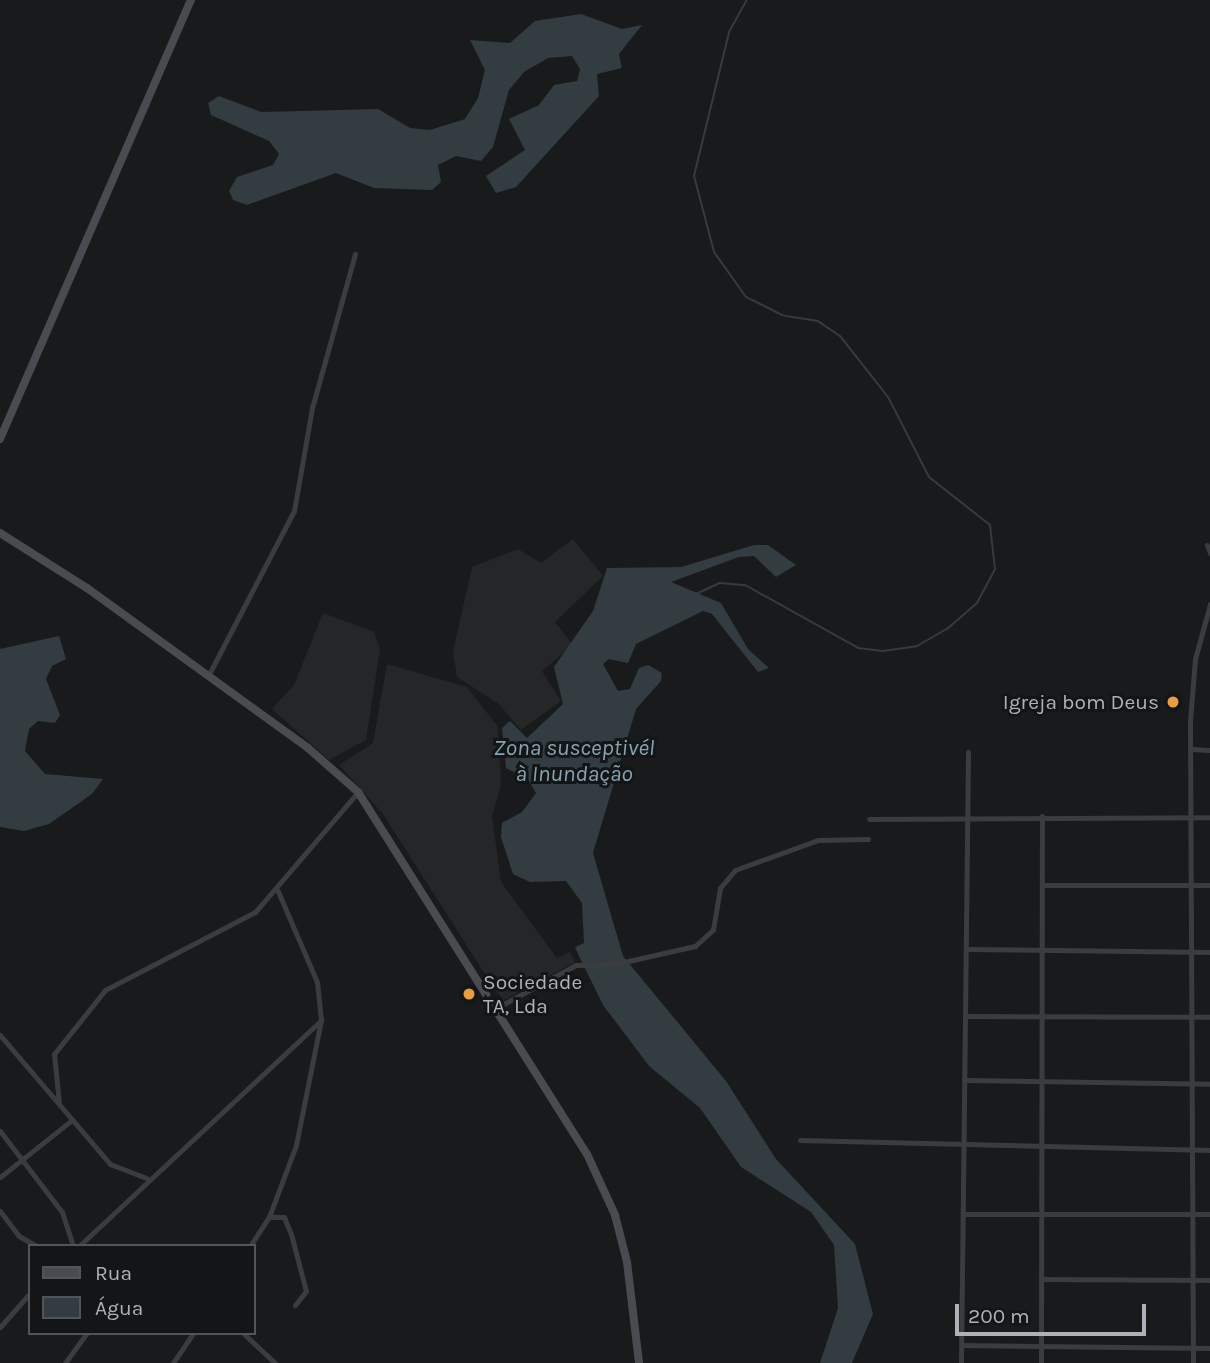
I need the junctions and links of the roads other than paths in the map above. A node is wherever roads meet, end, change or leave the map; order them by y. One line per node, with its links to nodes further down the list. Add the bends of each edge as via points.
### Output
1 (191, 0): 3 (main road)
2 (355, 254): 8 (street, via 312,408 295,511)
3 (0, 439)
4 (0, 533): 8 (main road)
5 (1207, 545): 6 (street)
6 (1210, 553)
7 (1210, 604): 9 (street, via 1195,659)
8 (208, 676): 12 (main road)
9 (1190, 750): 10 (street); 14 (street)
10 (1210, 750)
11 (968, 752): 15 (street)
12 (358, 792): 22 (street, via 324,824); 27 (main road)
13 (1042, 816): 14 (street); 15 (street); 21 (street)
14 (1194, 816): 16 (street); 19 (street)
15 (966, 817): 17 (street); 23 (street)
16 (1210, 817)
17 (869, 819)
18 (868, 839): 27 (street, via 818,840 735,870 720,888 713,930 695,946 615,964 576,965)
19 (1192, 884): 20 (street); 21 (street); 24 (street)
20 (1210, 885)
21 (1043, 886): 26 (street)
22 (277, 890): 32 (street, via 317,982); 38 (street, via 243,920 112,982 54,1054)
23 (967, 949): 26 (street); 28 (street)
24 (1194, 952): 25 (street); 26 (street); 30 (street)
25 (1210, 952)
26 (1042, 953): 29 (street)
27 (498, 1007): 75 (main road, via 587,1154 615,1215 635,1300)
28 (965, 1016): 29 (street); 34 (street)
29 (1040, 1016): 30 (street); 35 (street)
30 (1193, 1016): 31 (street); 36 (street)
31 (1210, 1017)
32 (321, 1020): 48 (street); 54 (street, via 296,1145)
33 (0, 1035): 38 (street)
34 (964, 1080): 35 (street); 42 (street)
35 (1042, 1083): 36 (street); 43 (street)
36 (1193, 1084): 37 (street); 44 (street)
37 (1210, 1084)
38 (59, 1104): 39 (street)
39 (72, 1120): 46 (street); 48 (street, via 110,1164)
40 (0, 1130): 46 (street)
41 (800, 1140): 42 (street)
42 (962, 1146): 43 (street); 51 (street)
43 (1041, 1149): 44 (street); 50 (street)
44 (1192, 1150): 45 (street); 52 (street)
45 (1210, 1150)
46 (21, 1157): 47 (street); 56 (street, via 62,1212)
47 (0, 1177)
48 (146, 1178): 57 (street)
49 (0, 1211): 55 (street, via 19,1236)
50 (1041, 1212): 51 (street); 52 (street); 59 (street)
51 (964, 1213): 68 (street)
52 (1191, 1214): 53 (street); 60 (street)
53 (1210, 1214)
54 (270, 1217): 58 (street); 63 (street, via 284,1217 291,1234 306,1291)
55 (33, 1244)
56 (72, 1244)
57 (81, 1244)
58 (251, 1244)
59 (1041, 1279): 60 (street); 69 (street)
60 (1192, 1280): 61 (street); 70 (street)
61 (1210, 1280)
62 (28, 1295): 64 (street)
63 (295, 1305)
64 (0, 1327)
65 (86, 1335): 72 (street)
66 (245, 1335): 74 (street)
67 (192, 1336): 73 (street)
68 (962, 1345): 69 (street); 76 (street)
69 (1041, 1348): 70 (street); 77 (street)
70 (1193, 1348): 71 (street); 78 (street)
71 (1210, 1348)
72 (65, 1363)
73 (173, 1363)
74 (275, 1363)
75 (639, 1363)
76 (961, 1363)
77 (1041, 1363)
78 (1193, 1363)

